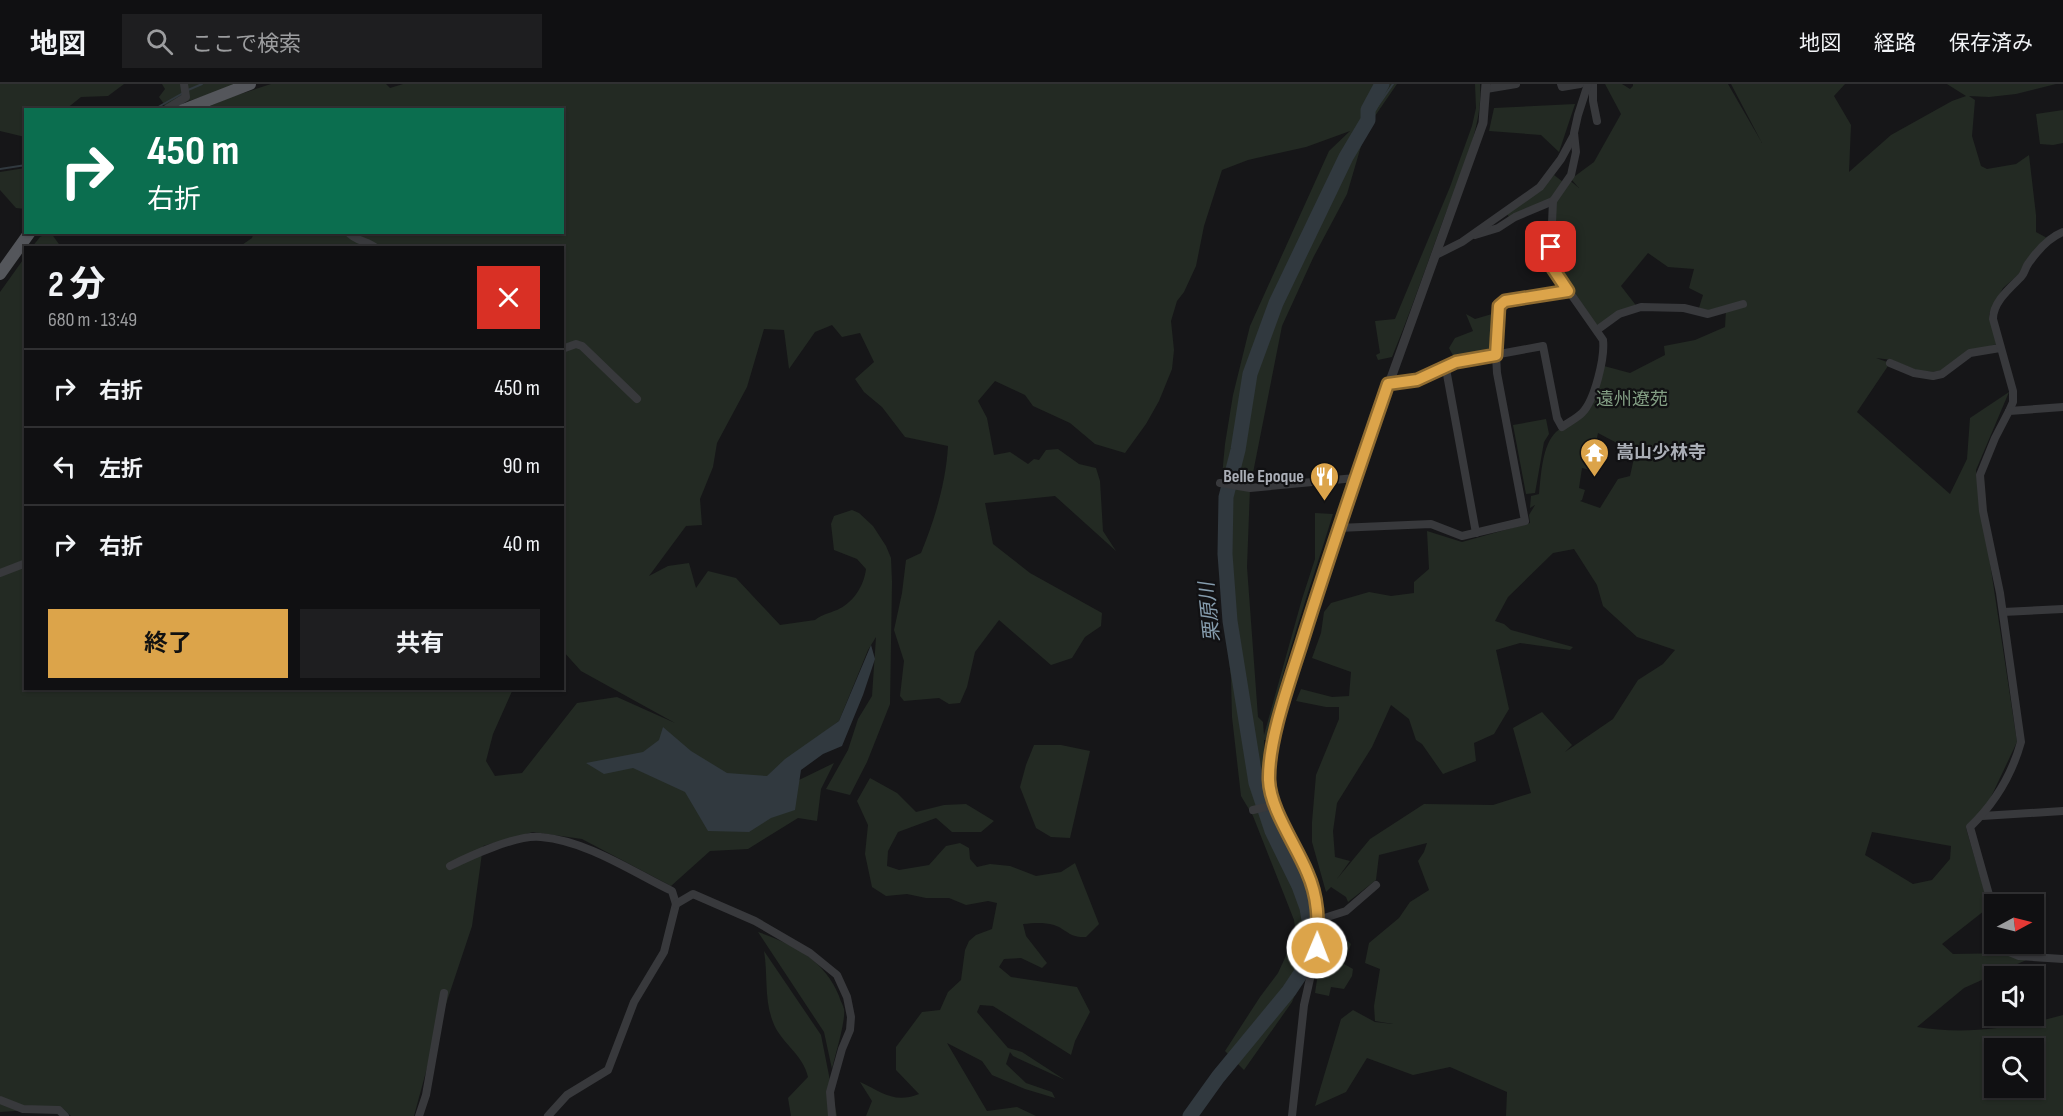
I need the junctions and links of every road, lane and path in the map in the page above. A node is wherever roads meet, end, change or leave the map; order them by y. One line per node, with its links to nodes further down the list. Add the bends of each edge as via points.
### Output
1 (250, 84): 8 (main road)
2 (1516, 84): 7 (street)
3 (1561, 84): 4 (street)
4 (1580, 84)
5 (1588, 84): 11 (street)
6 (1593, 84): 10 (street)
7 (1486, 87): 18 (street, via 1483,123)
8 (184, 100): 9 (street)
9 (169, 108)
10 (1597, 121)
11 (1574, 133): 12 (street, via 1576,152 1571,175); 16 (street, via 1540,187)
12 (1553, 201): 16 (street, via 1498,228); 20 (street, via 1552,267)
13 (2063, 232): 24 (street, via 2046,242 2024,274 2007,289 1993,314)
14 (28, 234): 19 (main road)
15 (350, 234): 17 (street)
16 (1468, 237): 18 (street)
17 (374, 246)
18 (1436, 255): 28 (street)
19 (1, 270)
20 (1568, 291): 22 (street); 25 (street, via 1505,301 1499,306)
21 (1743, 304): 22 (street, via 1708,314 1684,308 1640,307 1619,314)
22 (1597, 330): 25 (street, via 1605,351 1590,404 1562,426 1557,418 1543,346)
23 (564, 348): 29 (street, via 582,346)
24 (2000, 348): 26 (street, via 1970,353 1942,374 1933,376); 31 (street, via 2013,391)
25 (1496, 355): 27 (street, via 1456,362); 35 (street, via 1525,521)
26 (1890, 363)
27 (1446, 369): 28 (street, via 1417,380); 35 (street)
28 (1388, 384): 32 (street)
29 (637, 399)
30 (2063, 407): 31 (street)
31 (2009, 411): 39 (street, via 1980,475 1983,512)
32 (1355, 477): 33 (street, via 1250,488); 34 (street)
33 (1220, 483)
34 (1338, 528): 35 (street, via 1431,524 1462,536); 40 (street, via 1287,687 1273,747 1269,781)
35 (1476, 533)
36 (24, 564): 37 (street)
37 (0, 573)
38 (2063, 609): 39 (street)
39 (2003, 612): 43 (street, via 2021,741 2002,786)
40 (1272, 805): 41 (street); 47 (street, via 1308,874)
41 (1253, 810)
42 (2063, 811): 43 (street)
43 (1982, 816): 46 (street, via 1970,827)
44 (450, 867): 48 (street, via 518,839 539,836 576,844 604,857 672,891)
45 (1376, 885): 49 (street, via 1346,910)
46 (1989, 894)
47 (1317, 902): 49 (street)
48 (676, 904): 56 (street, via 664,951 634,1002 608,1070 567,1095); 57 (street, via 693,894 755,921 810,953 837,975 851,1017 830,1092)
49 (1318, 920): 58 (street)
50 (2014, 954): 51 (street)
51 (2063, 959)
52 (444, 993): 55 (street)
53 (0, 1100): 54 (street, via 22,1110 59,1110)
54 (65, 1116)
55 (419, 1116)
56 (548, 1116)
57 (832, 1116)
58 (1292, 1116)

